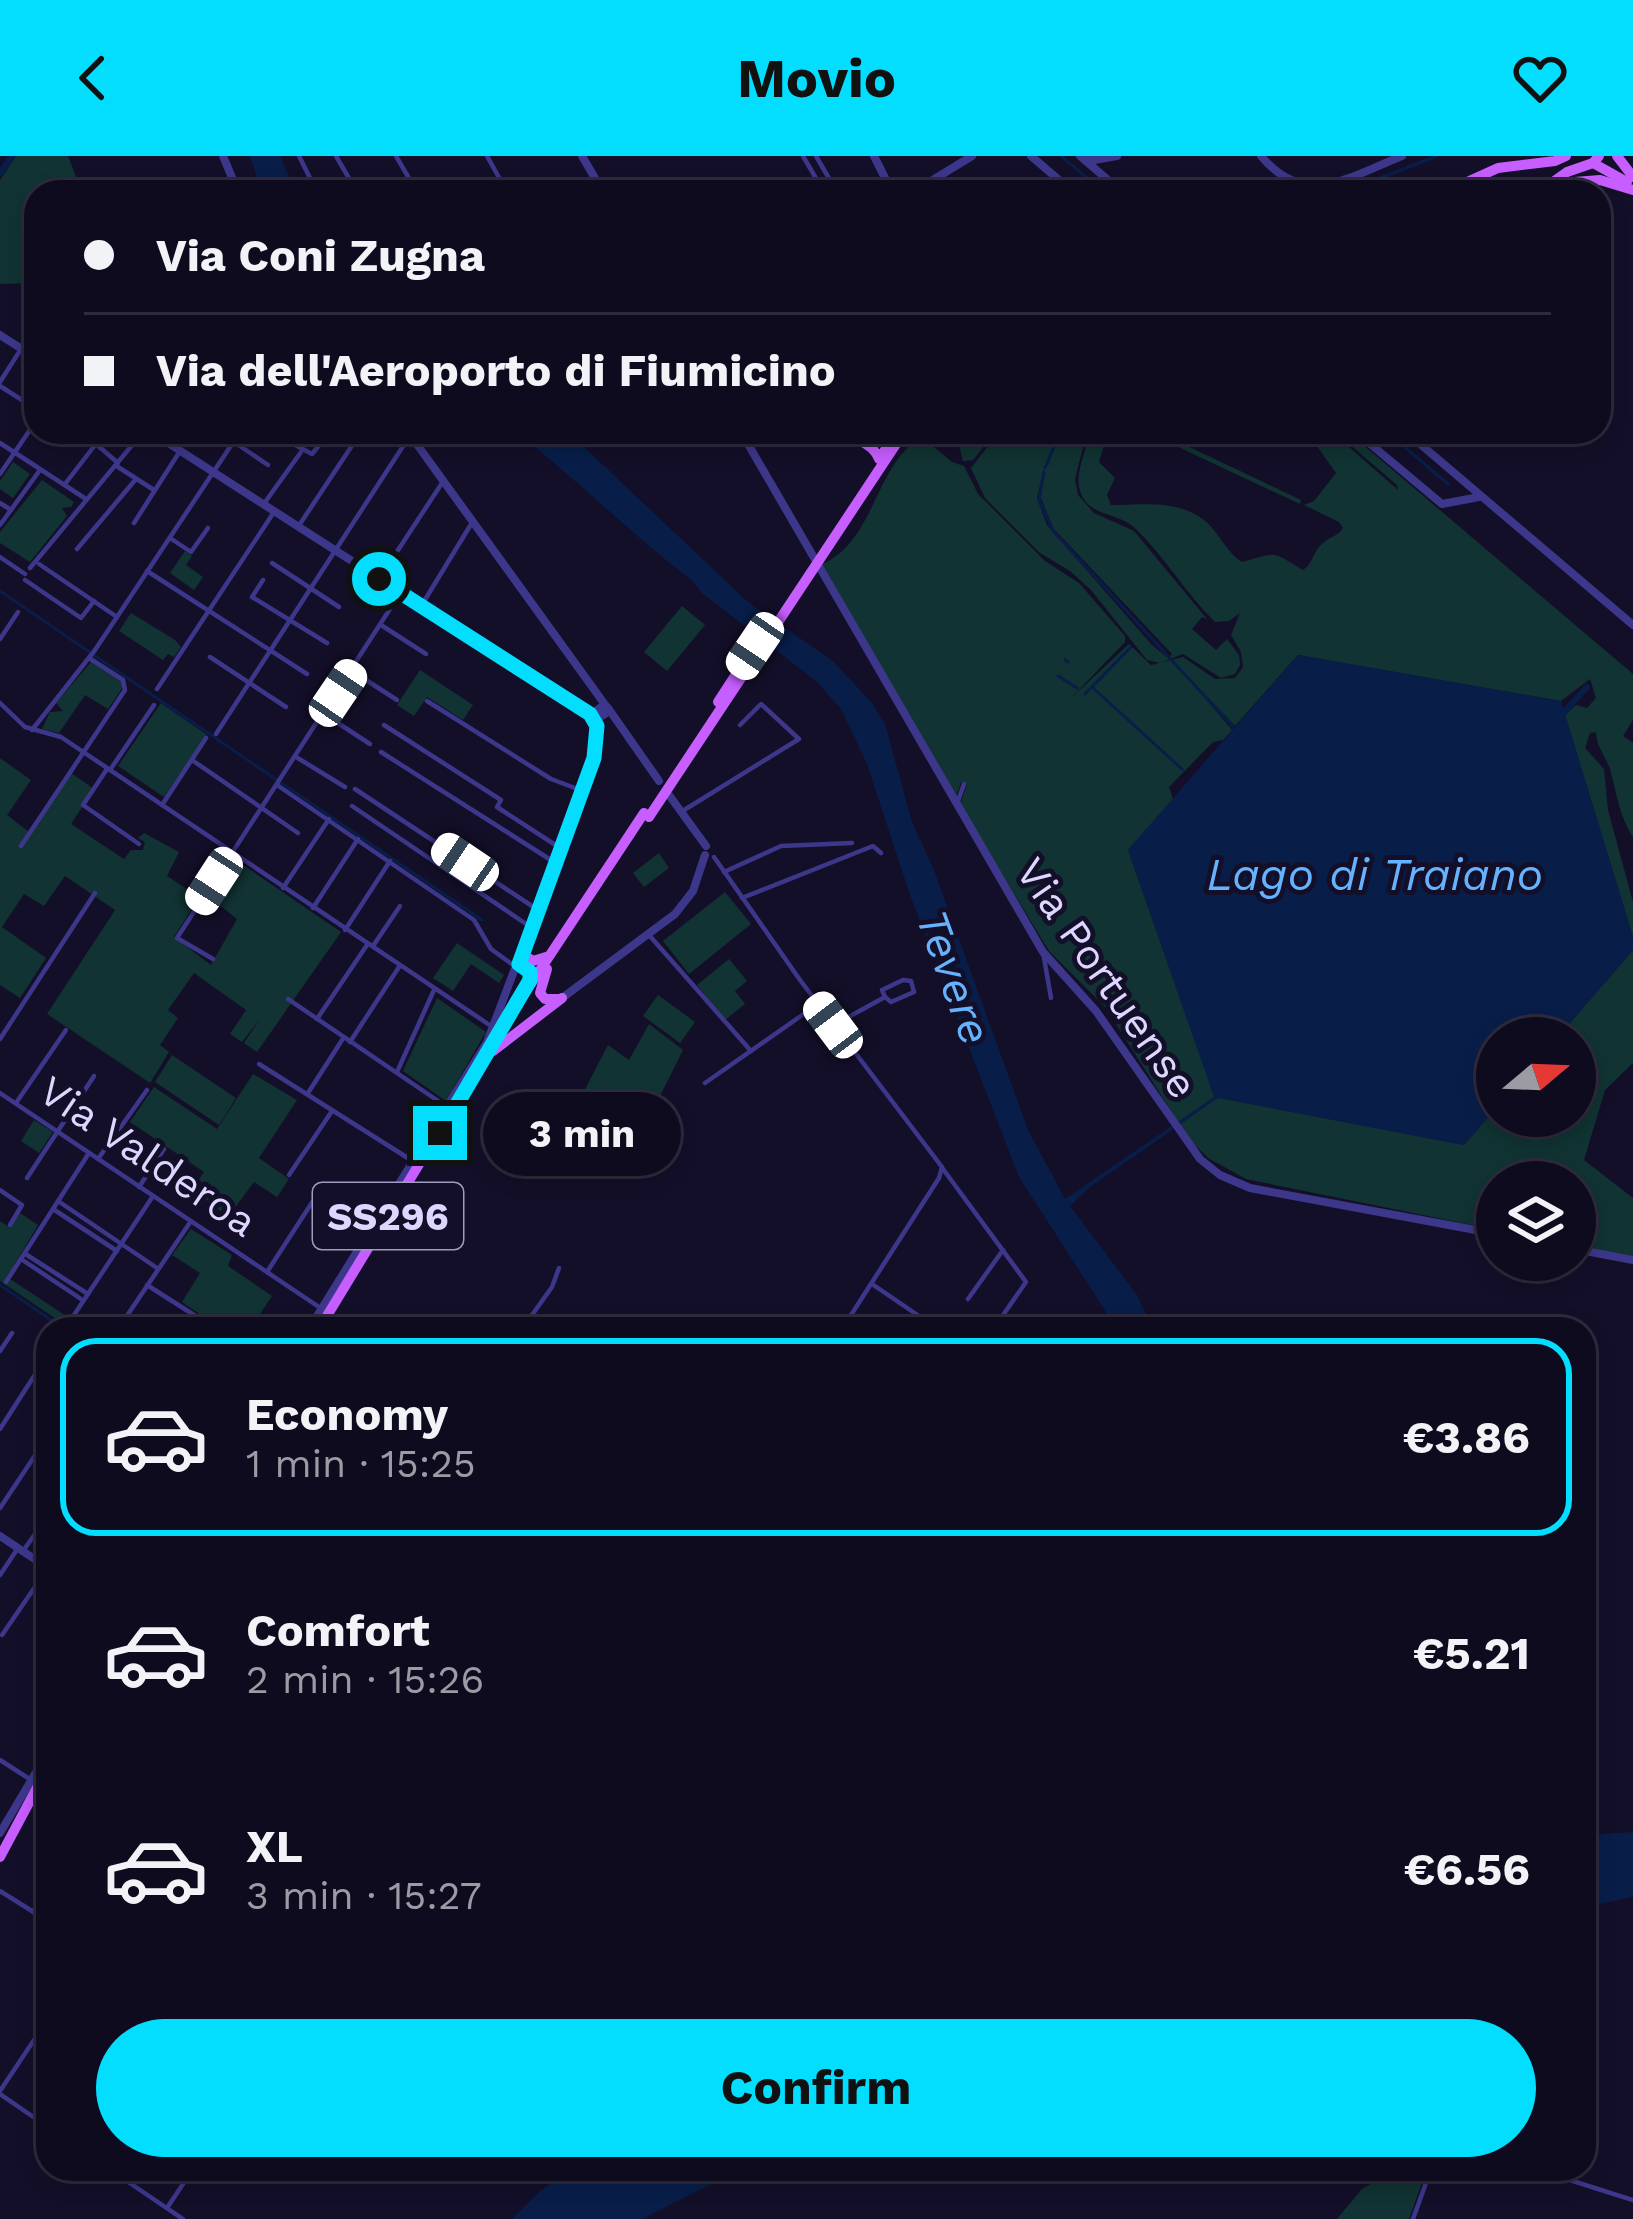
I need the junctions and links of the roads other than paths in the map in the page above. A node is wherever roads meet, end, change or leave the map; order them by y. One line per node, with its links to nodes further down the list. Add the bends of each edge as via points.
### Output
1 (972, 156): 10 (street)
2 (1031, 156): 11 (street)
3 (1081, 156): 4 (street); 12 (street)
4 (1117, 156)
5 (1261, 156): 13 (street)
6 (1402, 156): 14 (street)
7 (1616, 156): 16 (main road)
8 (1586, 159): 9 (main road); 15 (main road); 16 (main road)
9 (1468, 179)
10 (933, 180)
11 (1059, 180)
12 (1108, 180)
13 (1286, 180)
14 (1332, 180)
15 (1556, 180)
16 (1633, 183)
17 (0, 335): 18 (street)
18 (21, 349): 19 (street); 20 (street)
19 (24, 351)
20 (0, 384)
21 (24, 439): 39 (street)
22 (0, 443): 39 (street)
23 (95, 444): 42 (street); 50 (street)
24 (136, 444): 42 (street)
25 (168, 444): 38 (street)
26 (233, 444): 45 (street)
27 (237, 444): 43 (street)
28 (291, 444): 40 (street)
29 (321, 444): 40 (street, via 315,453)
30 (353, 444): 62 (street)
31 (404, 444): 66 (street)
32 (417, 444): 49 (street)
33 (748, 444): 122 (street, Via Portuense)
34 (870, 444): 41 (main road)
35 (892, 444): 41 (main road, SS296, bridge)
36 (1370, 444): 54 (street, via 1442,504)
37 (1420, 444): 48 (street)
38 (180, 451): 45 (street); 51 (street)
39 (15, 452): 44 (street); 46 (street)
40 (301, 452): 56 (street)
41 (882, 458): 125 (main road, SS296, bridge)
42 (118, 465): 47 (street); 52 (street)
43 (268, 465)
44 (40, 470): 50 (street); 57 (street)
45 (214, 472): 56 (street); 64 (street)
46 (0, 474)
47 (136, 479): 51 (street); 65 (street)
48 (1461, 479): 53 (street); 54 (street)
49 (444, 480): 59 (street); 72 (street)
50 (64, 484): 52 (street)
51 (155, 491): 60 (street)
52 (87, 499): 71 (street)
53 (1486, 500): 54 (street); 84 (street)
54 (1462, 501)
55 (0, 503): 57 (street)
56 (263, 505): 58 (street)
57 (10, 510): 61 (street)
58 (274, 512): 62 (street); 80 (street)
59 (472, 520): 77 (street); 100 (street, via 596,692)
60 (134, 523)
61 (0, 525)
62 (298, 527): 66 (street)
63 (208, 528): 64 (street, via 191,552)
64 (170, 538): 70 (street)
65 (77, 549)
66 (337, 552): 72 (street); 74 (street)
67 (0, 557): 71 (street)
68 (39, 563): 76 (street)
69 (272, 563): 74 (street)
70 (147, 571): 80 (street); 81 (street)
71 (27, 574): 76 (street, via 81,618)
72 (379, 579): 75 (street)
73 (263, 580): 82 (street, via 252,597)
74 (312, 590): 78 (street); 82 (street)
75 (400, 593): 77 (street); 83 (street)
76 (94, 602): 81 (street)
77 (421, 606): 100 (street)
78 (339, 607)
79 (18, 612): 85 (street)
80 (208, 612): 87 (street); 94 (street)
81 (117, 617): 90 (street)
82 (292, 621): 86 (street); 87 (street)
83 (381, 625): 88 (street); 91 (street)
84 (1633, 625)
85 (0, 639)
86 (327, 644)
87 (271, 651): 92 (street); 93 (street)
88 (426, 654)
89 (210, 657): 93 (street)
90 (88, 658): 104 (street); 108 (street, via 127,685)
91 (352, 671): 95 (street); 101 (street)
92 (307, 674)
93 (250, 683): 99 (street); 105 (street)
94 (157, 689)
95 (397, 700)
96 (427, 700): 118 (street, via 550,779)
97 (0, 703): 104 (street)
98 (154, 705): 112 (street)
99 (286, 707)
100 (600, 712): 113 (street, via 616,721); 118 (street)
101 (324, 714): 107 (street); 110 (street)
102 (384, 725): 132 (street)
103 (740, 725): 124 (street, via 761,704 799,740)
104 (32, 730): 108 (street)
105 (216, 734)
106 (206, 738): 111 (street)
107 (370, 744)
108 (82, 752): 112 (street); 131 (street)
109 (381, 752): 137 (street)
110 (296, 757): 114 (street); 116 (street)
111 (192, 760): 120 (street); 123 (street)
112 (108, 770): 120 (street); 130 (street, via 83,805)
113 (659, 781)
114 (279, 782): 123 (street); 126 (street)
115 (964, 784): 122 (street)
116 (345, 788)
117 (355, 789): 144 (street)
118 (583, 791): 132 (street)
119 (670, 795): 124 (street)
120 (162, 806): 133 (street)
121 (352, 806): 145 (street)
122 (957, 806): 150 (street, Via Portuense)
123 (262, 808): 127 (street); 133 (street)
124 (681, 812): 134 (street)
125 (646, 815): 148 (main road, SS296); 154 (main road, SS296)
126 (328, 819): 128 (street); 139 (street)
127 (298, 832)
128 (358, 839): 136 (street); 143 (street)
129 (852, 843): 138 (street, via 781,846)
130 (139, 844)
131 (21, 846)
132 (561, 849): 137 (street)
133 (232, 852): 139 (street); 151 (street, via 177,938)
134 (705, 852): 138 (street); 147 (street, via 688,900)
135 (881, 854): 141 (street, via 873,846)
136 (389, 861): 146 (street); 152 (street, via 474,920 491,949)
137 (556, 863): 144 (street)
138 (724, 872): 141 (street)
139 (283, 888): 143 (street)
140 (95, 893): 166 (street)
141 (742, 898): 161 (street)
142 (400, 906): 149 (street)
143 (313, 908): 146 (street)
144 (538, 910): 145 (street)
145 (532, 928): 152 (street)
146 (345, 930): 149 (street)
147 (649, 934): 158 (street); 168 (street)
148 (556, 945): 152 (main road, via 537,962); 156 (main road, SS296)
149 (369, 946): 153 (street); 162 (street)
150 (1042, 952): 159 (street); 196 (street, Via Portuense, via 1096,1010 1210,1168 1242,1185)
151 (213, 959)
152 (520, 962): 156 (main road, via 530,972); 164 (street)
153 (400, 967): 155 (street); 167 (street)
154 (547, 969): 158 (main road, via 541,995); 169 (main road, SS296)
155 (434, 990): 164 (street); 171 (street)
156 (522, 997): 178 (main road, SS296)
157 (885, 997): 157 (street, via 891,1002 915,988 903,980 882,990); 163 (street)
158 (562, 998): 169 (main road)
159 (1051, 998)
160 (288, 999): 162 (street)
161 (818, 1004): 163 (street); 168 (street)
162 (317, 1019): 167 (street)
163 (833, 1025): 185 (street)
164 (494, 1028): 178 (street)
165 (66, 1030): 177 (street)
166 (0, 1039)
167 (347, 1039): 171 (street); 176 (street)
168 (751, 1052): 173 (street)
169 (491, 1054): 178 (main road, SS296)
170 (259, 1064): 176 (street)
171 (397, 1072): 178 (street)
172 (94, 1076): 180 (street)
173 (705, 1083)
174 (147, 1090): 183 (street)
175 (0, 1093): 177 (street, Via Valderoa)
176 (306, 1095): 179 (street)
177 (16, 1103): 180 (street, Via Valderoa)
178 (452, 1105): 184 (street); 210 (main road, SS296)
179 (332, 1111): 184 (street); 186 (street)
180 (57, 1131): 182 (street, Via Valderoa); 187 (street)
181 (164, 1149): 188 (street)
182 (89, 1153): 183 (street, Via Valderoa); 191 (street)
183 (98, 1159): 188 (street, Via Valderoa)
184 (413, 1161): 210 (street)
185 (942, 1167): 198 (street); 206 (street)
186 (289, 1175)
187 (27, 1178)
188 (139, 1187): 190 (street, Via Valderoa)
189 (0, 1190): 195 (street, via 22,1205)
190 (153, 1196): 194 (street, Via Valderoa); 197 (street)
191 (58, 1201): 193 (street); 197 (street)
192 (314, 1201): 204 (street)
193 (53, 1209): 197 (street); 200 (street)
194 (190, 1221): 203 (street); 204 (street, Via Valderoa)
195 (10, 1225)
196 (1476, 1230)
197 (119, 1248): 203 (street); 208 (street)
198 (1003, 1250): 209 (street); 220 (street, via 1026,1282)
199 (1596, 1253): 201 (street)
200 (23, 1256): 205 (street); 208 (street)
201 (1633, 1260)
202 (559, 1268): 217 (street)
203 (158, 1269): 207 (street)
204 (267, 1272): 210 (street, Via Valderoa)
205 (6, 1282)
206 (872, 1284): 218 (street); 219 (street)
207 (147, 1285): 212 (street); 213 (street)
208 (86, 1297): 211 (street)
209 (968, 1299)
210 (325, 1311): 214 (street); 215 (main road, SS296); 216 (street, Via Valderoa)
211 (75, 1317)
212 (126, 1317)
213 (197, 1317)
214 (320, 1317)
215 (323, 1317)
216 (334, 1317)
217 (531, 1317)
218 (850, 1317)
219 (920, 1317)
220 (1002, 1317)
221 (12, 1333): 222 (street)
222 (0, 1351)
223 (36, 1373): 224 (street)
224 (0, 1429)
225 (36, 1454): 226 (street)
226 (0, 1508)
227 (36, 1531): 229 (street)
228 (0, 1536): 229 (street)
229 (21, 1550): 230 (street); 231 (street)
230 (36, 1560)
231 (0, 1575)
232 (36, 1585): 233 (street)
233 (2, 1635)
234 (0, 1760): 236 (street)
235 (36, 1772): 236 (street)
236 (31, 1780): 238 (street)
237 (36, 1790): 239 (main road)
238 (1, 1827)
239 (0, 1857)
240 (0, 1891): 242 (street)
241 (36, 1907): 242 (street)
242 (33, 1912): 243 (street)
243 (36, 1914)
244 (36, 2037): 245 (street)
245 (0, 2092): 246 (street)
246 (36, 2118)
247 (127, 2181): 252 (street)
248 (185, 2181): 252 (street)
249 (1427, 2181): 254 (street)
250 (1573, 2181): 251 (street)
251 (1633, 2200)
252 (166, 2208): 253 (street)
253 (183, 2219)
254 (1413, 2219)

